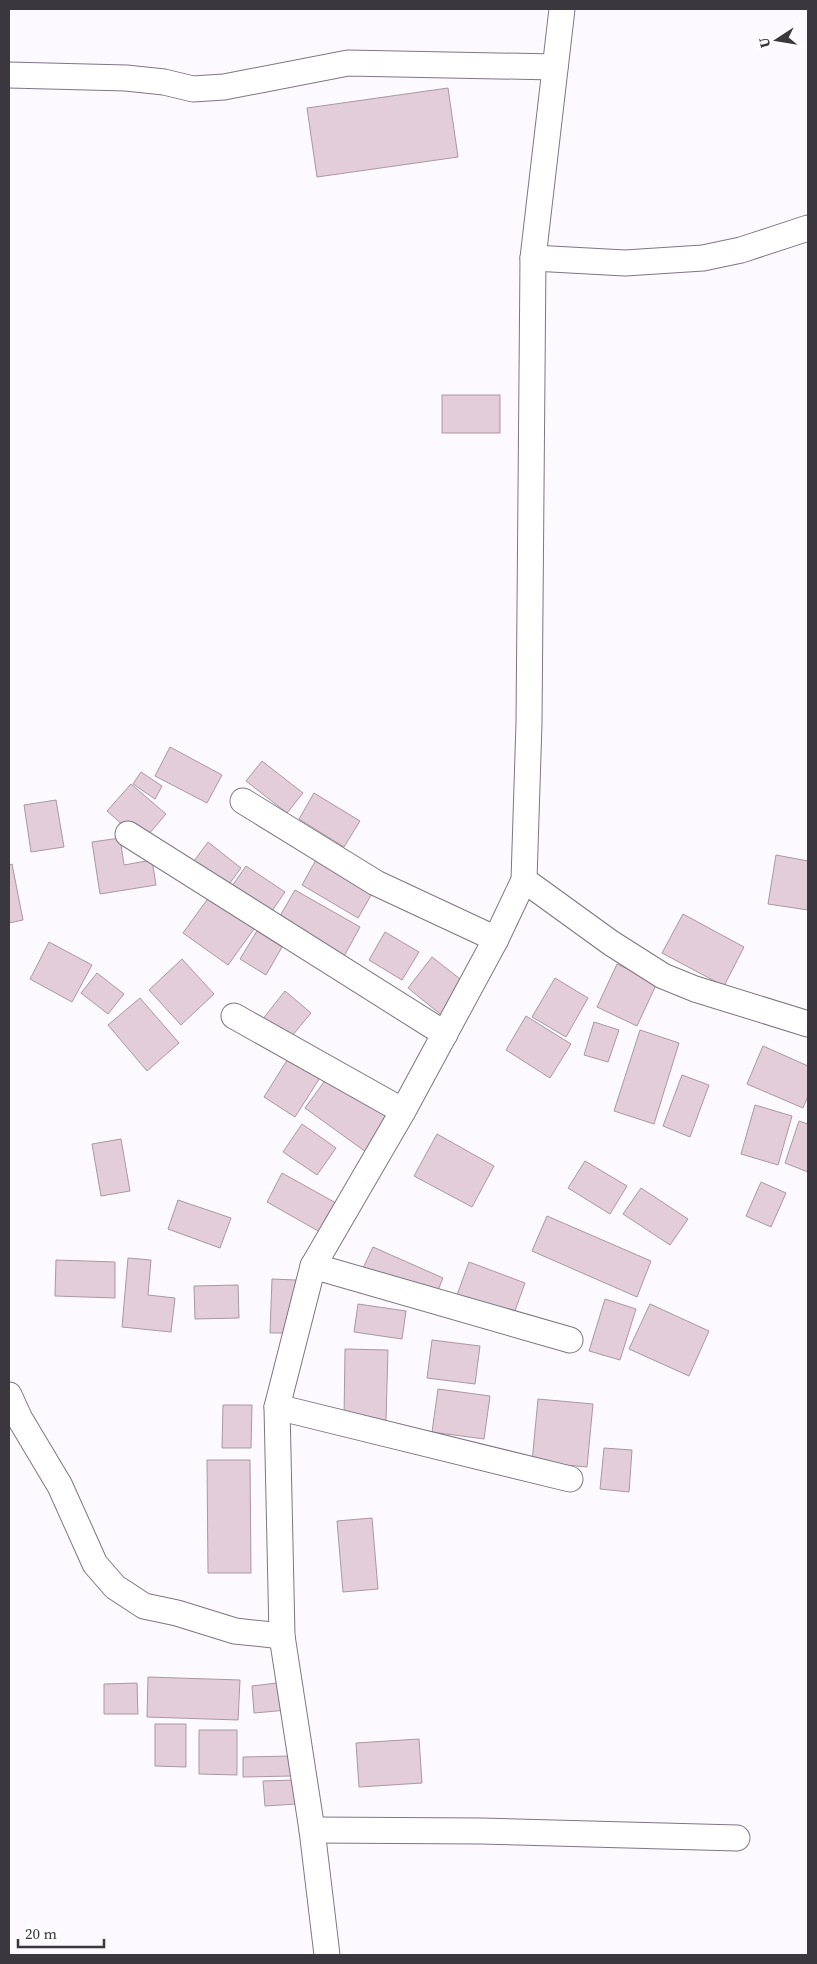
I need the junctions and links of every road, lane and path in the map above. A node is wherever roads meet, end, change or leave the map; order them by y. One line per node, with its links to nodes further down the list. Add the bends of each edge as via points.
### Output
1 (562, 9): 2 (street)
2 (555, 67): 3 (street, via 348,64 224,87 193,89 126,78); 5 (street)
3 (9, 75)
4 (808, 228): 5 (street, via 741,250 703,258 625,263)
5 (534, 258): 8 (street)
6 (243, 800): 9 (street, via 376,883)
7 (128, 834): 12 (street)
8 (524, 880): 9 (street); 11 (street, via 663,976)
9 (496, 939): 12 (street)
10 (234, 1016): 13 (street)
11 (808, 1024)
12 (445, 1034): 13 (street)
13 (403, 1111): 14 (street)
14 (313, 1266): 15 (street); 17 (street)
15 (570, 1340)
16 (9, 1395): 19 (street, via 60,1486 95,1564 115,1587 144,1606 235,1630)
17 (277, 1407): 18 (street); 19 (street)
18 (570, 1479)
19 (282, 1636): 20 (street)
20 (312, 1830): 21 (street); 22 (street)
21 (737, 1838)
22 (327, 1955)

